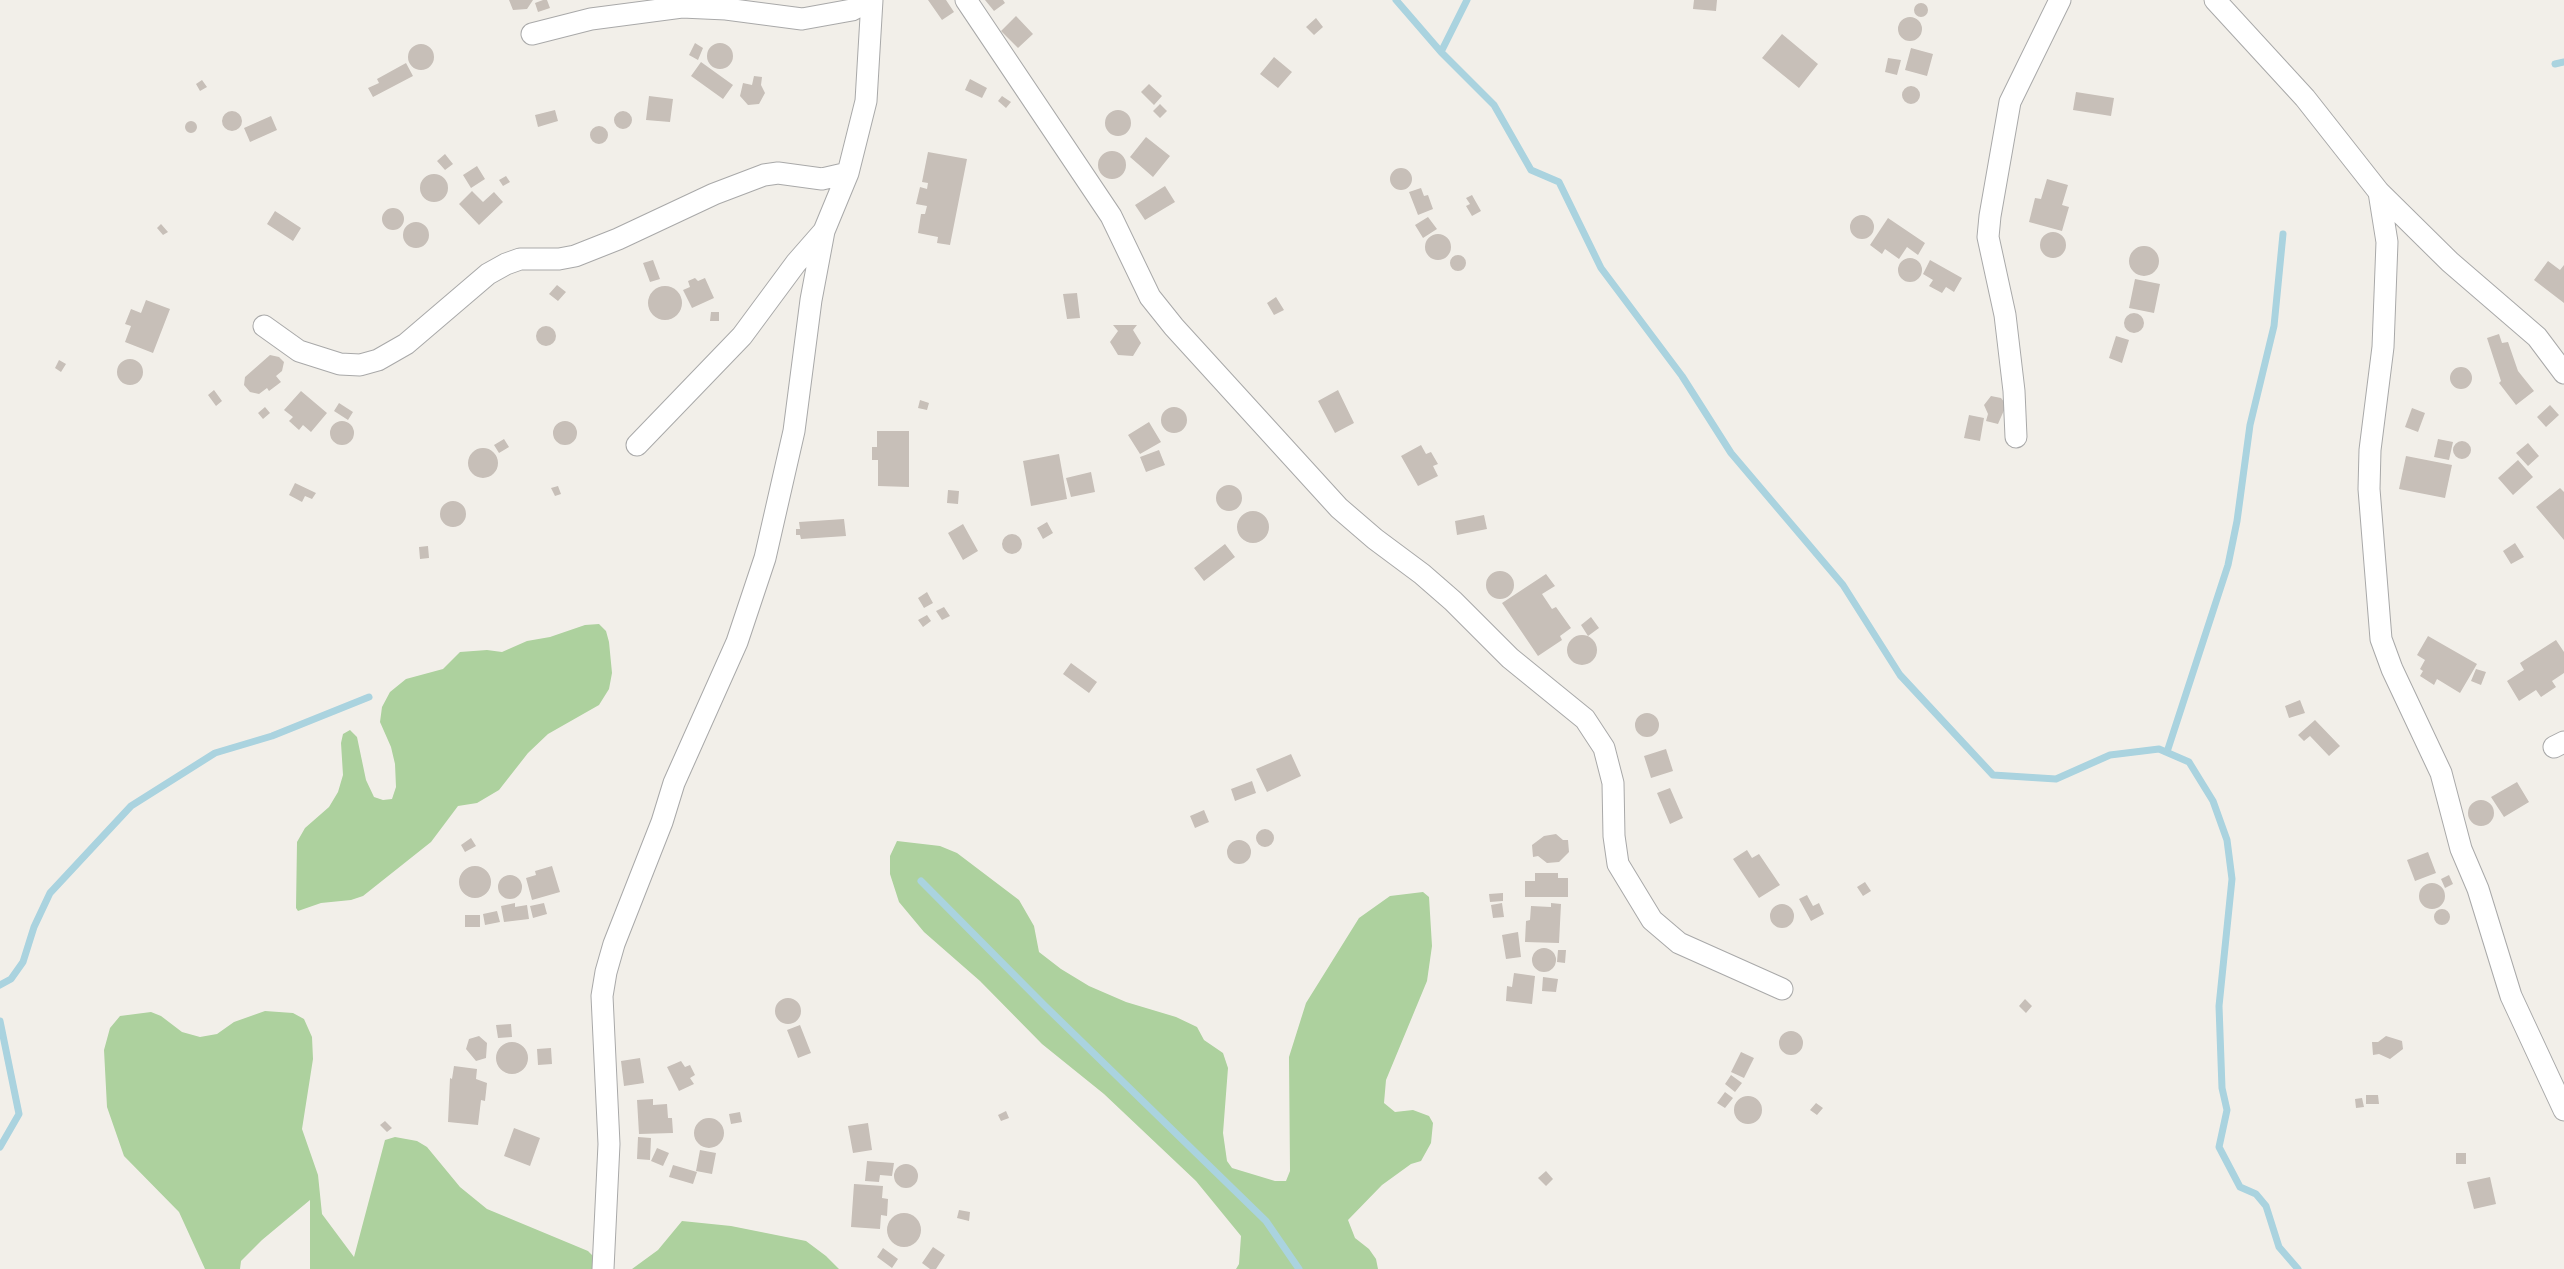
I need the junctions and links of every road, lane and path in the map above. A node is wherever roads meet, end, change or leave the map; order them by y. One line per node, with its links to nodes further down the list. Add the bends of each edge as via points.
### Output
1 (872, 0): 5 (street, via 852,10 802,19 682,7 591,19); 6 (street, via 866,101)
2 (966, 0): 13 (street, via 1106,208 1150,297 1174,327 1339,508 1422,574 1510,658 1586,719 1604,748 1613,783 1618,864 1652,920 1679,943)
3 (2060, 0): 11 (street, via 2010,102 1990,216 1988,237 2005,315)
4 (2215, 0): 7 (street, via 2306,98)
5 (532, 34)
6 (848, 172): 8 (street); 9 (street, via 822,179 764,175 575,256 520,259 506,264 488,274 406,344 360,365 340,364 299,351)
7 (2379, 192): 10 (street, via 2450,262 2537,337); 14 (street, via 2387,242 2383,347 2369,489 2381,639 2441,773 2461,849 2478,889 2511,996)
8 (824, 231): 12 (street, via 742,336); 15 (street, via 794,430 765,558 737,642 674,783 606,972 602,1007 609,1144)
9 (264, 326)
10 (2564, 373)
11 (2016, 437)
12 (637, 445)
13 (1782, 989)
14 (2564, 1110)
15 (603, 1269)

